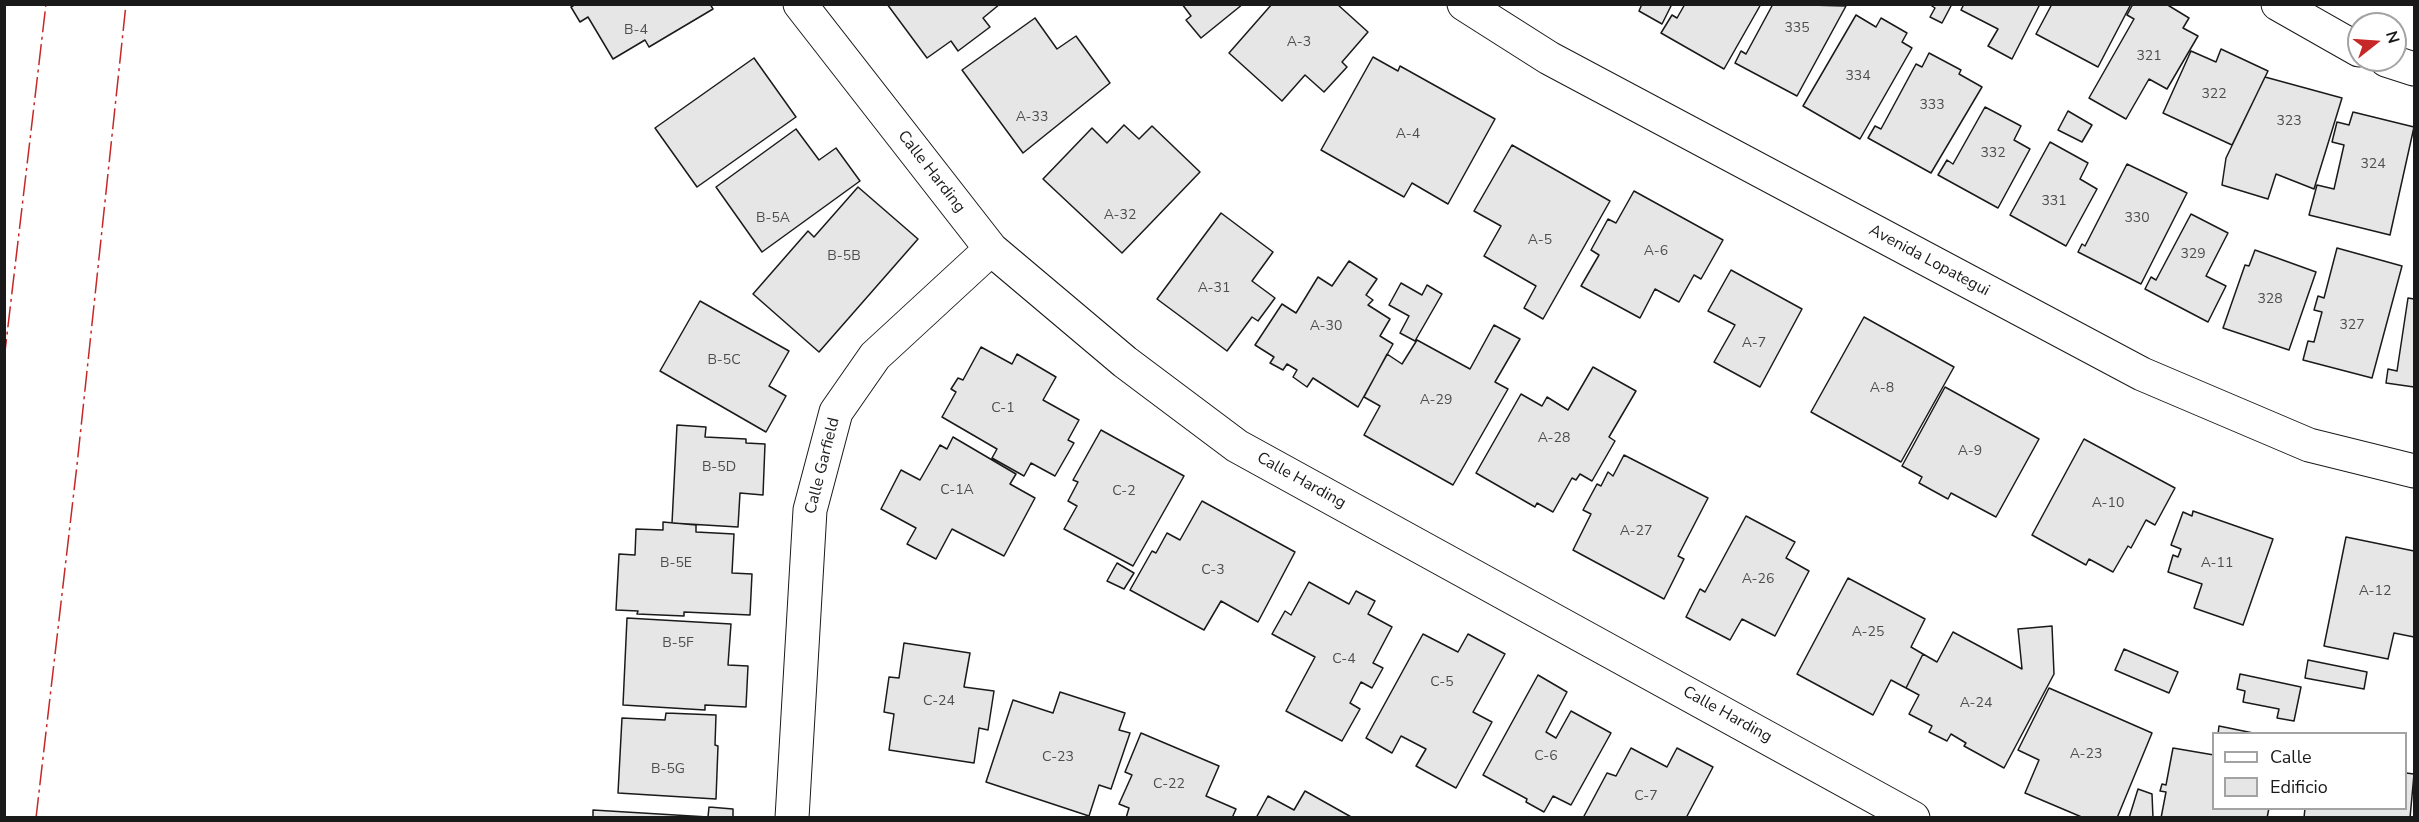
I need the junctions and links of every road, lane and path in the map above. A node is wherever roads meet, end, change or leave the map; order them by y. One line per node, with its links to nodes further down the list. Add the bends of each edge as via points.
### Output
1 (800, 4): 5 (street, Calle Harding)
2 (1464, 4): 6 (street, Avenida Lopategui, via 1549,58 2142,374 2309,445)
3 (2278, 4): 4 (street)
4 (2347, 43)
5 (991, 249): 7 (street, Calle Garfield, via 875,356 836,412 810,510); 8 (street, Calle Harding, via 1125,362 1237,446)
6 (2415, 471)
7 (792, 818)
8 (1914, 818)

